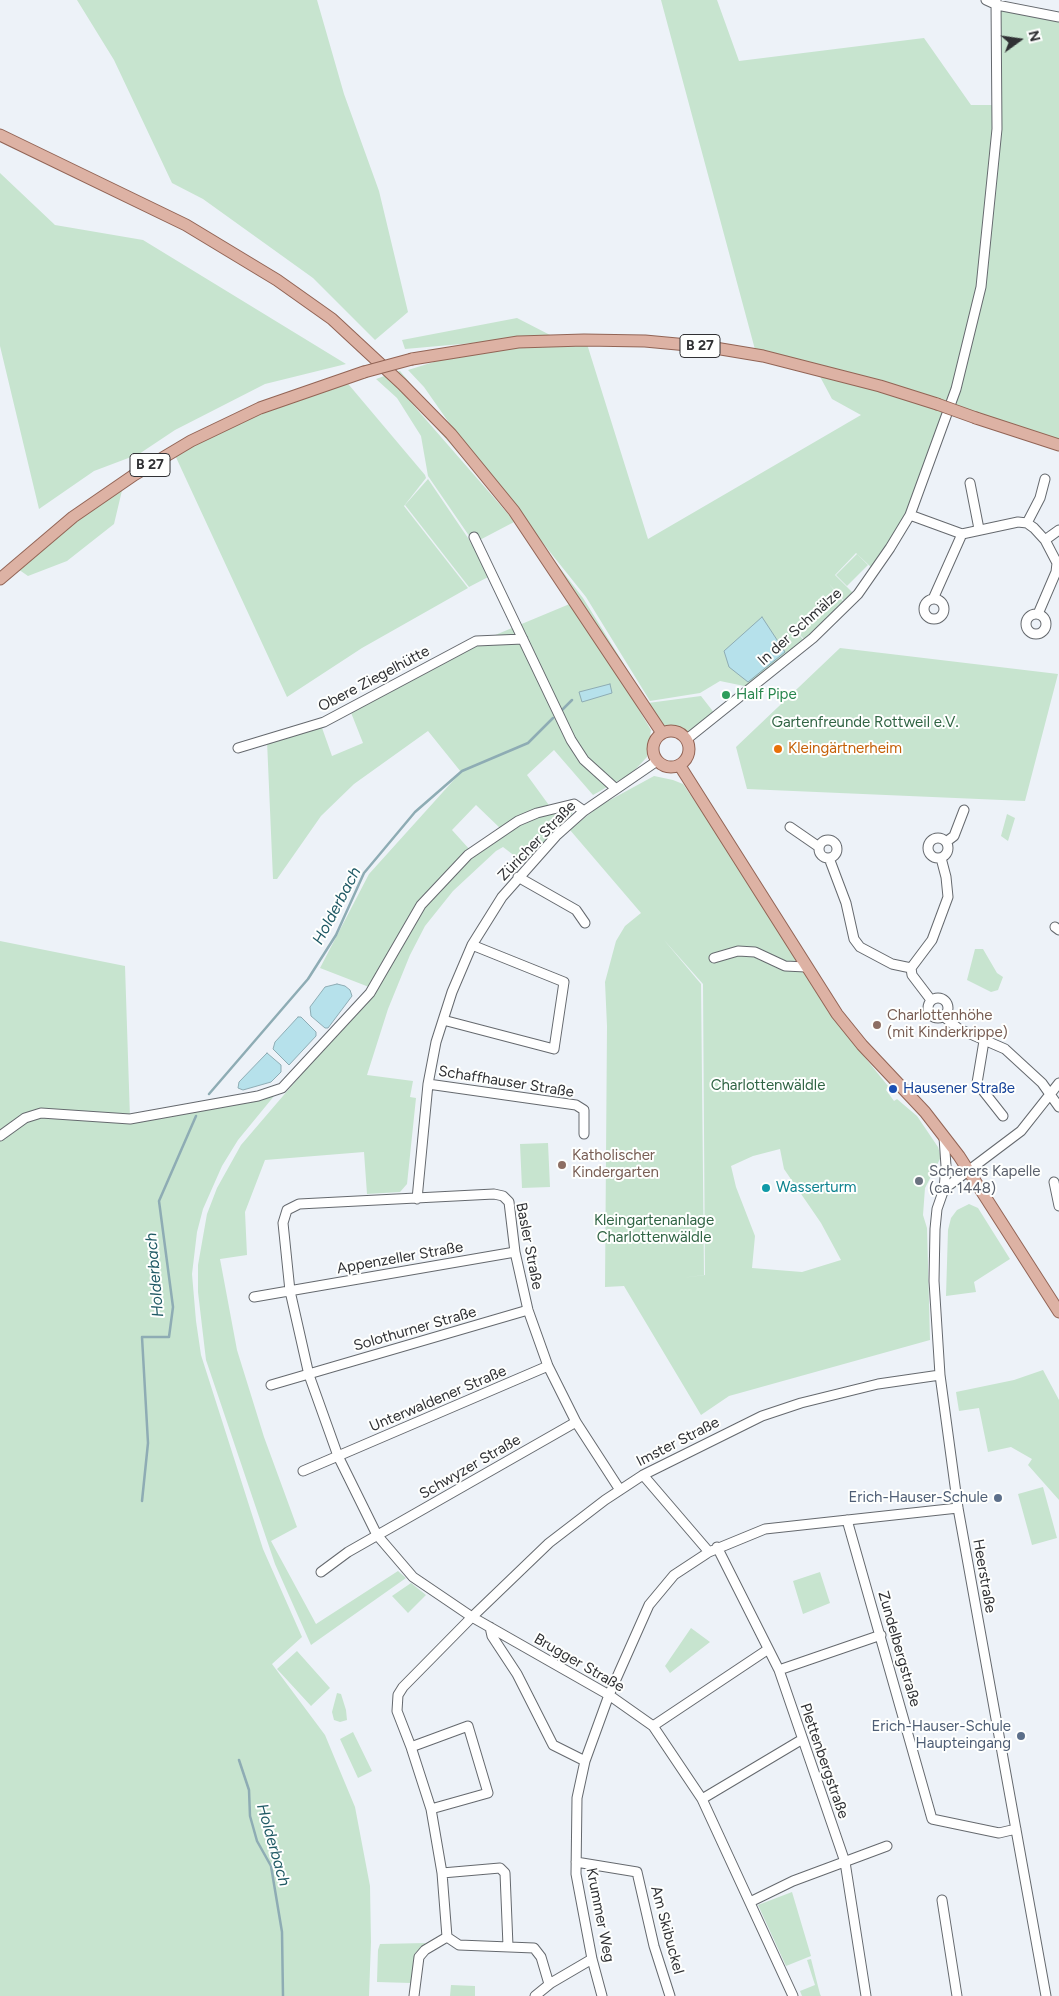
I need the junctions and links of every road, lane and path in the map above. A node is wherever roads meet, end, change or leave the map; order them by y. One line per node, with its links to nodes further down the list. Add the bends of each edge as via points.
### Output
1 (986, 0): 2 (street)
2 (997, 2): 3 (street); 8 (street, In der Schmälze, via 997,129 981,287 956,388)
3 (1059, 17)
4 (0, 135): 19 (main road, via 186,225 277,280 332,319 451,434 514,511)
5 (1059, 445): 15 (main road, B 27, bridge, via 880,386 763,356 645,341 518,342 412,359 260,408 191,441 134,475 73,517)
6 (1045, 479): 9 (street, via 1040,498)
7 (970, 483): 10 (street)
8 (910, 515): 12 (street); 20 (street, In der Schmälze, via 858,594 813,638)
9 (1027, 523): 10 (street); 14 (street)
10 (979, 529): 12 (street)
11 (1059, 530): 14 (street)
12 (962, 534): 16 (street)
13 (474, 537): 18 (street)
14 (1045, 540): 17 (street, via 1057,563)
15 (0, 579)
16 (933, 599)
17 (1038, 614)
18 (523, 639): 21 (street, Obere Ziegelhütte, via 476,641 324,722); 24 (street, via 571,740 584,760)
19 (662, 733): 20 (main road, via 673,731); 22 (main road, via 654,743)
20 (687, 740): 23 (main road, via 689,754)
21 (238, 748)
22 (657, 761): 23 (main road, via 668,768); 24 (street, Züricher Straße)
23 (680, 766): 36 (main road)
24 (615, 788): 26 (street, Züricher Straße)
25 (964, 810): 28 (street, via 954,836)
26 (584, 811): 32 (street, Züricher Straße); 48 (street, via 574,804 537,813 518,821 468,855 421,905 370,993 282,1088 258,1096 130,1120 41,1113 25,1118)
27 (790, 827): 29 (street)
28 (946, 842): 31 (street, via 947,852); 31 (street, via 937,838 929,844 931,856)
29 (820, 847): 30 (street, via 821,855); 30 (street, via 825,841 834,843 836,853)
30 (829, 858): 37 (street, via 846,903 854,939 860,947 892,964)
31 (941, 858): 37 (street, via 948,897 932,940)
32 (518, 878): 33 (street, via 576,910); 34 (street, Züricher Straße)
33 (585, 923)
34 (472, 945): 40 (street, Züricher Straße); 40 (street, via 564,982 554,1049)
35 (714, 958): 36 (street, via 738,951 755,952 785,966)
36 (806, 967): 49 (main road, via 857,1039)
37 (910, 968): 38 (street)
38 (932, 1000): 39 (street, via 928,1007 930,1013 937,1018); 39 (street, via 937,998 946,1002 948,1008)
39 (943, 1016): 41 (street, via 959,1029)
40 (443, 1020): 43 (street, Züricher Straße)
41 (984, 1041): 44 (street, via 1005,1049 1042,1083); 46 (street, via 977,1083)
42 (1059, 1083): 44 (street)
43 (428, 1084): 47 (street, Schaffhauser Straße, via 576,1105 584,1110); 53 (street, Züricher Straße)
44 (1049, 1094): 45 (street); 50 (street, via 1021,1131)
45 (1059, 1107)
46 (1003, 1116)
47 (584, 1134)
48 (0, 1136)
49 (944, 1136): 50 (main road); 52 (street, Heerstraße)
50 (969, 1169): 52 (street); 59 (main road)
51 (1054, 1182): 54 (street)
52 (944, 1189): 62 (street, Heerstraße, via 935,1229 934,1280)
53 (417, 1198): 55 (street, Basler Straße, via 503,1196 509,1202); 56 (street, Basler Straße, via 299,1204 287,1210 283,1223)
54 (1059, 1206)
55 (515, 1252): 56 (street, Appenzeller Straße); 58 (street, Basler Straße)
56 (290, 1291): 57 (street); 61 (street, Basler Straße)
57 (254, 1297)
58 (528, 1310): 60 (street, Basler Straße); 61 (street, Solothurner Straße)
59 (1059, 1312)
60 (548, 1366): 64 (street, Basler Straße); 65 (street, Unterwaldener Straße)
61 (309, 1375): 63 (street); 65 (street, Basler Straße)
62 (940, 1375): 67 (street, Imster Straße, via 878,1384 762,1416); 69 (street, Heerstraße)
63 (271, 1385)
64 (576, 1422): 68 (street, Basler Straße); 71 (street, Schwyzer Straße)
65 (338, 1456): 66 (street); 71 (street, Basler Straße)
66 (303, 1471)
67 (643, 1475): 68 (street, Imster Straße); 72 (street, Plettenbergstraße)
68 (620, 1490): 74 (street, Imster Straße, via 549,1543)
69 (958, 1508): 70 (street); 86 (street, Heerstraße)
70 (847, 1520): 72 (street, via 765,1529); 76 (street, Zundelbergstraße)
71 (377, 1536): 73 (street); 74 (street, Basler Straße, via 413,1577)
72 (713, 1549): 77 (street, Plettenbergstraße); 79 (street, via 674,1575 649,1605)
73 (321, 1572)
74 (472, 1617): 75 (street, Brugger Straße); 82 (street, Imster Straße, via 398,1695 397,1711)
75 (490, 1627): 79 (street, Brugger Straße); 83 (street, via 553,1745)
76 (881, 1635): 78 (street); 86 (street, Zundelbergstraße, via 932,1819 999,1833)
77 (767, 1650): 78 (street, Plettenbergstraße); 80 (street)
78 (779, 1670): 81 (street, Plettenbergstraße)
79 (610, 1695): 80 (street, Brugger Straße); 83 (street, Krummer Weg)
80 (653, 1726): 84 (street, Brugger Straße)
81 (801, 1740): 84 (street); 89 (street, Plettenbergstraße)
82 (411, 1747): 85 (street, Imster Straße); 85 (street, via 468,1726 488,1792)
83 (585, 1761): 88 (street, Krummer Weg, via 577,1798)
84 (702, 1799): 92 (street, Brugger Straße)
85 (430, 1809): 90 (street, Imster Straße)
86 (1016, 1829): 104 (street, Heerstraße)
87 (887, 1846): 89 (street)
88 (576, 1862): 95 (street, Krummer Weg); 100 (street, Am Skibuckel, via 637,1872 654,1946)
89 (845, 1862): 92 (street, via 793,1881); 102 (street, Plettenbergstraße)
90 (442, 1874): 93 (street, Imster Straße); 94 (street, via 500,1868 505,1873)
91 (942, 1900): 103 (street)
92 (750, 1902): 101 (street, Brugger Straße)
93 (446, 1937): 94 (street, via 458,1945); 97 (street, via 419,1957)
94 (508, 1946): 96 (street, via 534,1948 541,1957)
95 (592, 1959): 96 (street); 99 (street, Krummer Weg)
96 (549, 1984): 98 (street)
97 (414, 1996)
98 (535, 1996)
99 (602, 1996)
100 (670, 1996)
101 (793, 1996)
102 (866, 1996)
103 (958, 1996)
104 (1046, 1996)

